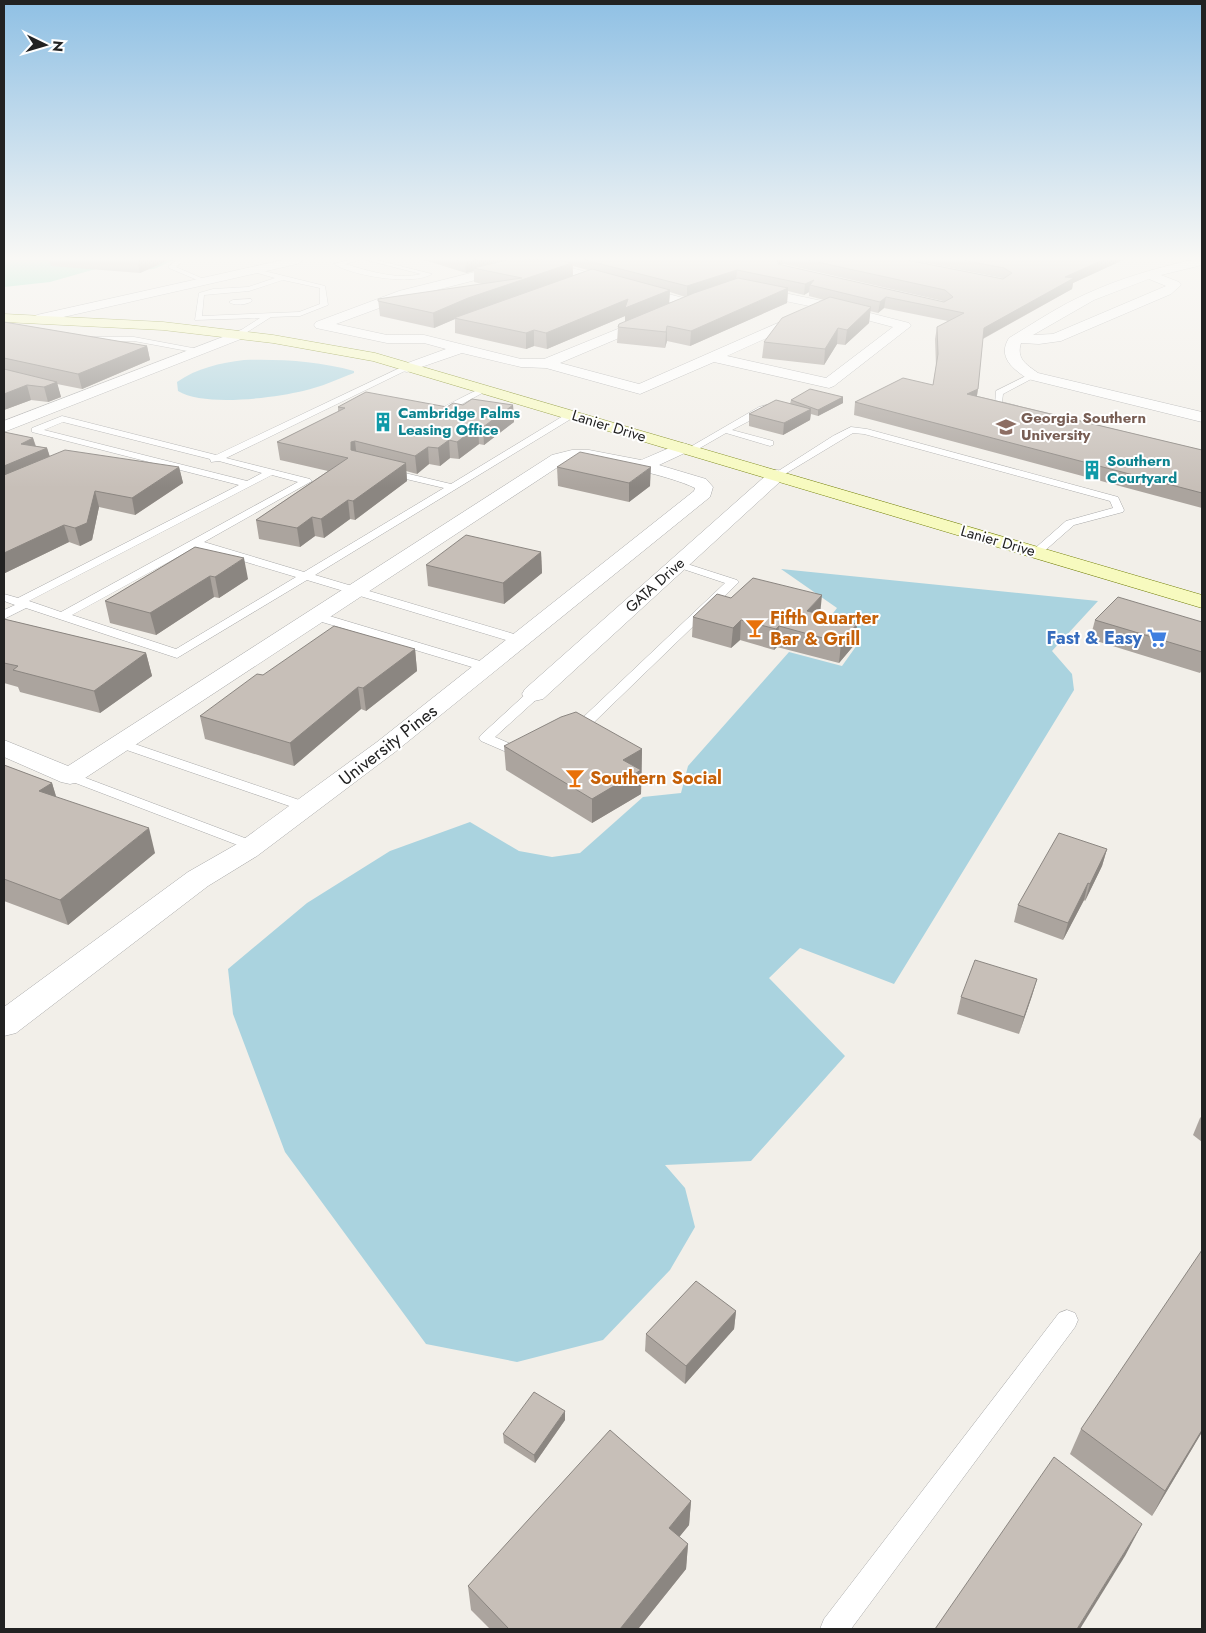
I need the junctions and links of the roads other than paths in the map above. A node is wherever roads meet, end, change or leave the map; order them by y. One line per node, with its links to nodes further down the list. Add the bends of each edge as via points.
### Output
1 (118, 336): 13 (lane)
2 (235, 336): 18 (street)
3 (254, 336): 21 (street, Lanier Drive, via 375,357)
4 (374, 336): 14 (street)
5 (431, 336): 14 (street)
6 (611, 336): 20 (street)
7 (759, 336): 19 (street)
8 (891, 336): 19 (street, via 829,384)
9 (1022, 336): 12 (street)
10 (1060, 336): 12 (street, via 1038,340)
11 (81, 338): 15 (lane)
12 (1019, 338): 22 (street, via 1014,341 1011,353 1014,363)
13 (114, 339): 15 (lane); 18 (lane, via 134,339)
14 (424, 339): 17 (street)
15 (100, 340): 16 (lane, via 99,343)
16 (125, 348)
17 (459, 350): 20 (street, via 521,363); 21 (street)
18 (198, 351): 26 (street)
19 (712, 357): 20 (street, via 640,389)
20 (546, 364)
21 (407, 368): 24 (street, Lanier Drive); 25 (lane)
22 (1038, 371): 28 (street); 31 (lane, via 999,393 998,403); 33 (street)
23 (57, 390): 26 (street)
24 (484, 390): 30 (lane, via 444,410); 32 (street, Lanier Drive)
25 (356, 392): 27 (lane); 40 (lane)
26 (84, 396): 34 (street)
27 (376, 396)
28 (1202, 404)
29 (776, 407): 35 (lane, via 762,409)
30 (434, 408)
31 (1026, 410)
32 (571, 415): 38 (street, Lanier Drive); 47 (lane)
33 (1202, 417)
34 (4, 427)
35 (724, 430): 36 (lane); 38 (lane)
36 (770, 443)
37 (104, 447): 39 (lane); 40 (lane, via 35,430 62,419); 43 (lane)
38 (685, 449): 41 (street); 45 (street, Lanier Drive)
39 (86, 455)
40 (217, 458): 43 (lane); 44 (lane)
41 (643, 466): 52 (street, University Pines, via 589,455 558,459); 59 (street, University Pines, via 700,483 704,486 703,494)
42 (376, 469): 47 (lane)
43 (192, 470): 46 (lane)
44 (271, 472): 46 (lane); 48 (lane, via 307,481)
45 (777, 475): 49 (street, Lanier Drive); 49 (lane, via 851,430 1114,499 1119,510 1070,523); 50 (street, GATA Drive)
46 (248, 484): 55 (lane)
47 (452, 487): 51 (lane)
48 (195, 543): 51 (lane); 57 (lane)
49 (1037, 552): 54 (street, Lanier Drive)
50 (678, 564): 61 (street, GATA Drive); 62 (lane, via 738,583 581,727)
51 (306, 576): 52 (lane); 57 (lane, via 177,654)
52 (354, 591): 58 (street, University Pines); 59 (lane)
53 (4, 597): 55 (lane)
54 (1202, 602)
55 (22, 603): 56 (lane); 57 (lane)
56 (4, 615)
57 (62, 616)
58 (316, 616): 60 (lane); 64 (street, University Pines)
59 (520, 640): 60 (street, University Pines)
60 (486, 667): 67 (street, University Pines)
61 (534, 694): 63 (lane, via 486,738 511,750)
62 (556, 736)
63 (539, 741)
64 (120, 743): 66 (street, University Pines); 67 (lane)
65 (4, 748): 66 (street)
66 (70, 776): 68 (lane)
67 (306, 807): 68 (street, University Pines)
68 (253, 846): 69 (street, University Pines, via 198,880)
69 (4, 1024)
70 (1067, 1320): 71 (lane)
71 (834, 1629)

